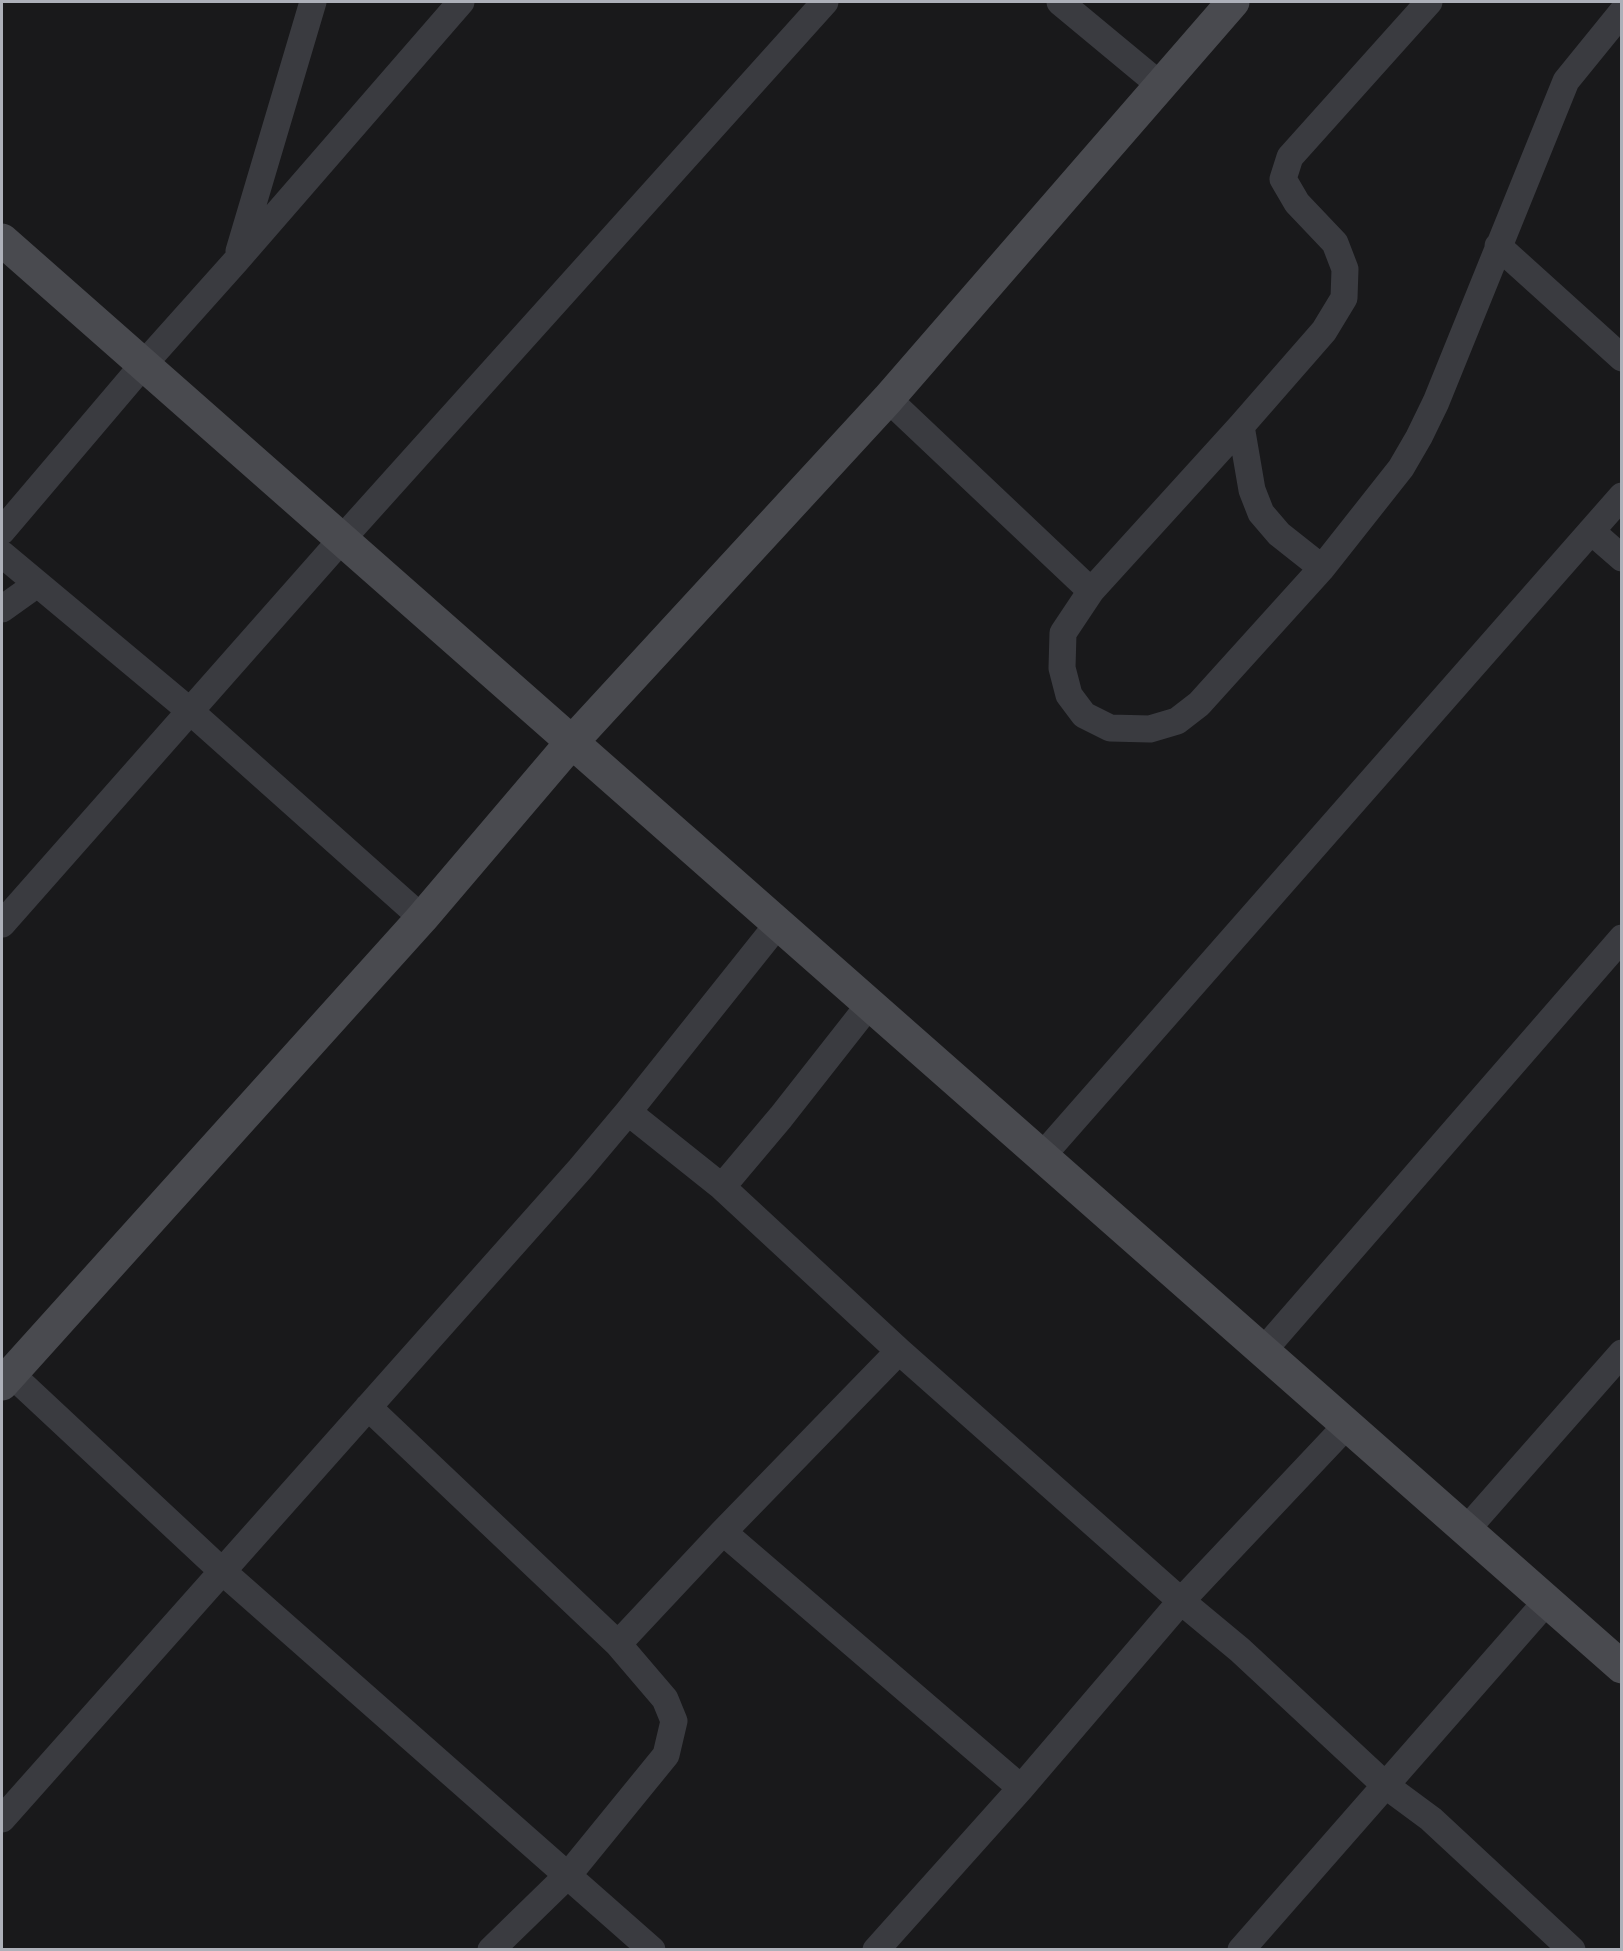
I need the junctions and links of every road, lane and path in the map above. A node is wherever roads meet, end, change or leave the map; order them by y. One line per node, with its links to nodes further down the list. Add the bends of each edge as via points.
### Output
1 (313, 2): 11 (street)
2 (461, 2): 11 (street)
3 (825, 2): 19 (street)
4 (1060, 2): 8 (street)
5 (1233, 2): 8 (street)
6 (1429, 2): 15 (street, via 1290,157 1283,179 1296,203 1335,243 1345,269 1344,298 1324,331)
7 (1622, 12): 10 (street, via 1566,81)
8 (1160, 85): 14 (street)
9 (2, 240): 13 (street)
10 (1498, 246): 12 (street); 22 (street, via 1419,437 1401,468)
11 (236, 261): 13 (street)
12 (1622, 358)
13 (143, 364): 17 (street); 19 (street)
14 (888, 399): 24 (street); 27 (street)
15 (1241, 426): 22 (street, via 1252,490 1261,513 1279,534); 24 (street)
16 (1622, 496): 18 (street)
17 (2, 531)
18 (1591, 531): 21 (street); 34 (street)
19 (342, 539): 26 (street); 27 (street)
20 (2, 554): 23 (street)
21 (1622, 558)
22 (1322, 568): 24 (street, via 1199,704 1177,721 1150,729 1110,728 1084,714 1069,695 1062,668 1063,633)
23 (37, 584): 25 (street); 26 (street)
24 (1090, 591)
25 (2, 609)
26 (190, 711): 28 (street); 29 (street)
27 (571, 743): 28 (street); 30 (street)
28 (422, 918): 39 (street)
29 (2, 924)
30 (778, 924): 32 (street); 33 (street)
31 (1622, 938): 37 (street)
32 (869, 1005): 34 (street); 35 (street)
33 (628, 1112): 35 (street); 40 (street)
34 (1042, 1156): 37 (street)
35 (722, 1187): 36 (street)
36 (898, 1351): 43 (street); 45 (street)
37 (1263, 1351): 41 (street)
38 (1622, 1353): 42 (street)
39 (6, 1379): 44 (street)
40 (368, 1407): 44 (street); 47 (street)
41 (1347, 1425): 42 (street); 45 (street)
42 (1466, 1530): 46 (street)
43 (723, 1532): 47 (street); 50 (street)
44 (222, 1571): 51 (street); 52 (street)
45 (1181, 1601): 49 (street, via 1240,1650); 50 (street)
46 (1547, 1601): 48 (street); 49 (street)
47 (618, 1644): 52 (street, via 665,1699 674,1721 666,1755)
48 (1622, 1666)
49 (1385, 1785): 56 (street); 57 (street, via 1431,1819)
50 (1021, 1788): 55 (street)
51 (2, 1819)
52 (568, 1874): 53 (street); 54 (street)
53 (490, 1950)
54 (652, 1950)
55 (876, 1950)
56 (1241, 1950)
57 (1572, 1950)

